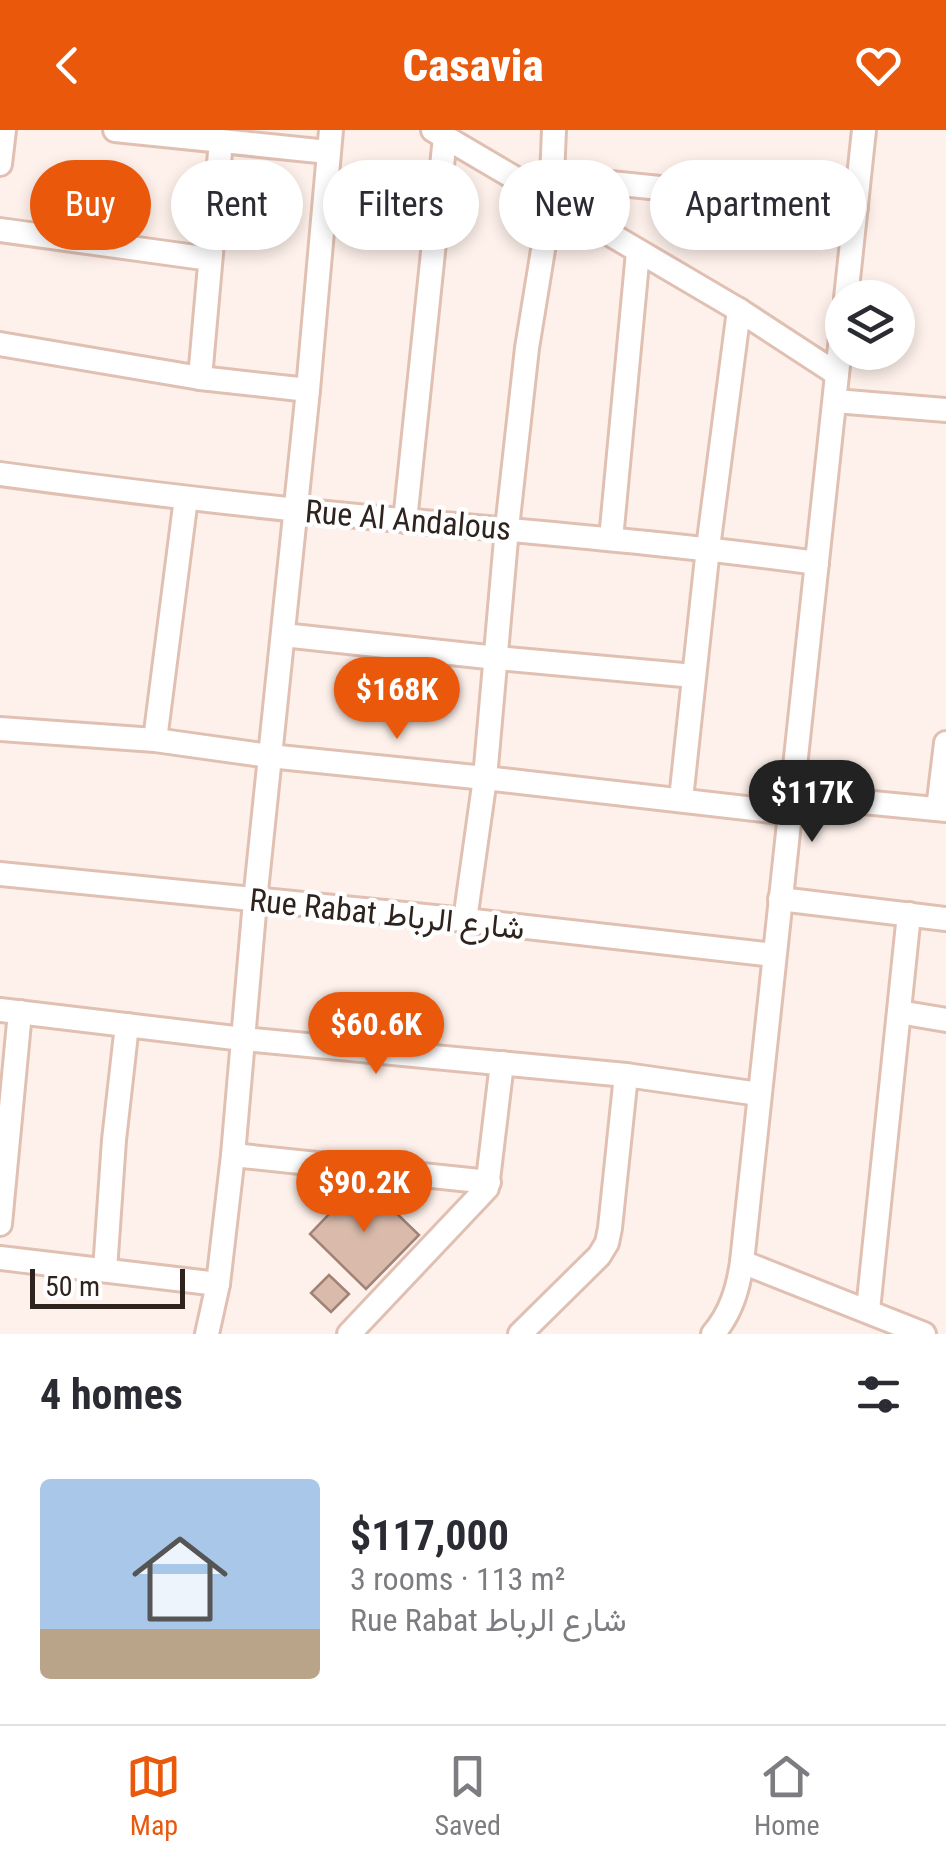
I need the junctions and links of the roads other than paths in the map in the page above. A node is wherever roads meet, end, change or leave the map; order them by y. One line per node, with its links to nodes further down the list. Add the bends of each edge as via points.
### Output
1 (4, 130): 10 (street)
2 (115, 130): 6 (street)
3 (554, 130): 8 (street)
4 (864, 130): 9 (street)
5 (439, 134): 11 (street); 30 (street)
6 (221, 141): 7 (street); 17 (street)
7 (330, 141): 24 (street)
8 (553, 160)
9 (861, 160)
10 (0, 164)
11 (499, 170)
12 (0, 230): 17 (street)
13 (630, 247): 16 (street)
14 (543, 250): 31 (street)
15 (851, 250): 18 (street)
16 (638, 252): 19 (street); 32 (street)
17 (210, 259): 23 (street)
18 (848, 280)
19 (739, 310): 22 (street); 33 (street)
20 (0, 344): 23 (street)
21 (837, 370): 22 (street)
22 (837, 374): 25 (street)
23 (200, 378): 24 (street)
24 (308, 390): 29 (street)
25 (834, 401): 26 (street); 34 (street)
26 (946, 410)
27 (0, 474): 28 (street, Rue Al Andalous)
28 (186, 498): 29 (street, Rue Al Andalous); 39 (street)
29 (294, 510): 30 (street, Rue Al Andalous); 35 (street)
30 (405, 520): 31 (street, Rue Al Andalous)
31 (508, 528): 32 (street, Rue Al Andalous); 36 (street)
32 (611, 539): 33 (street, Rue Al Andalous)
33 (708, 548): 34 (street, Rue Al Andalous); 37 (street)
34 (817, 563): 44 (street)
35 (283, 635): 36 (street); 41 (street)
36 (497, 658): 37 (street); 42 (street)
37 (694, 676): 43 (street)
38 (0, 729): 39 (street)
39 (155, 740): 41 (street)
40 (946, 743): 45 (street)
41 (269, 756): 42 (street); 48 (street)
42 (486, 778): 43 (street); 51 (street)
43 (681, 799): 44 (street)
44 (791, 804): 45 (street); 47 (street)
45 (942, 810)
46 (0, 874): 48 (street, Rue Rabat شارع الرباط)
47 (780, 899): 49 (street); 52 (street)
48 (255, 900): 51 (street, Rue Rabat شارع الرباط); 57 (street)
49 (909, 914): 50 (street); 54 (street)
50 (946, 919)
51 (466, 920): 52 (street, Rue Rabat شارع الرباط)
52 (774, 955): 60 (street)
53 (10, 1011): 56 (street); 63 (street)
54 (899, 1012): 55 (street); 68 (street)
55 (946, 1020)
56 (127, 1025): 57 (street); 66 (street)
57 (243, 1038): 58 (street); 61 (street)
58 (502, 1062): 59 (street); 62 (street)
59 (626, 1075): 60 (street); 71 (street, via 607,1243)
60 (759, 1094): 65 (street)
61 (233, 1155): 62 (street); 67 (street)
62 (490, 1182): 70 (street)
63 (0, 1224)
64 (0, 1258): 66 (street)
65 (742, 1262): 68 (street); 72 (street, via 732,1305)
66 (105, 1270): 67 (street)
67 (218, 1284): 69 (street)
68 (868, 1310): 73 (street)
69 (207, 1334)
70 (349, 1334)
71 (520, 1334)
72 (713, 1334)
73 (924, 1334)

